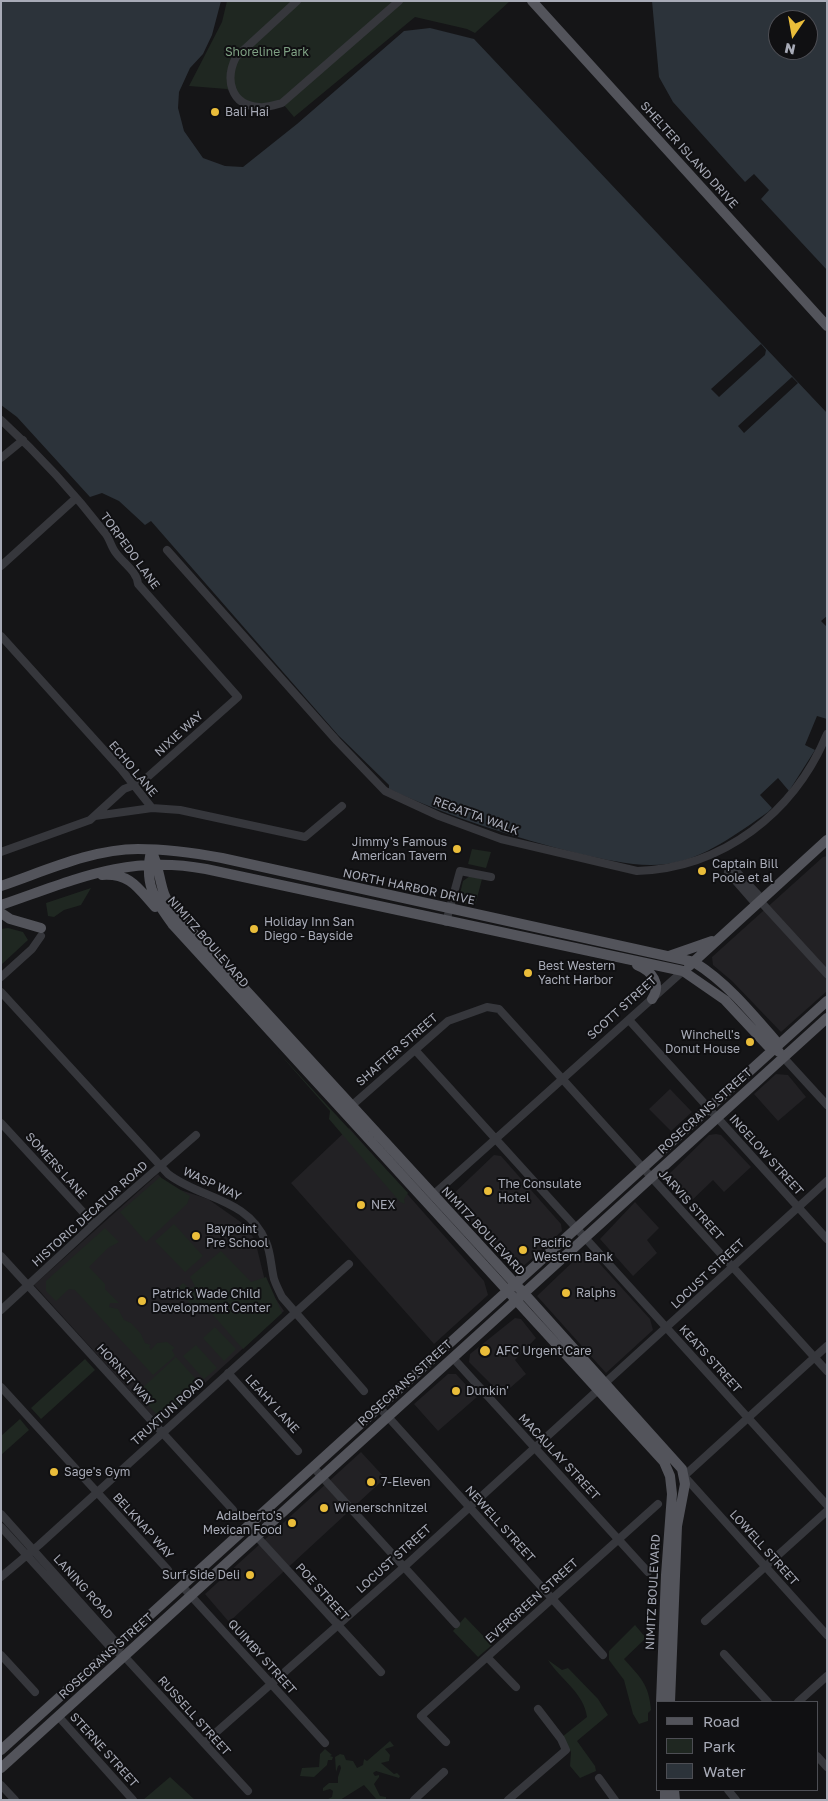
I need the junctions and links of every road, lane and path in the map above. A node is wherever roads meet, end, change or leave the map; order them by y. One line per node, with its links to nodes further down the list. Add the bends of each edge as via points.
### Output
1 (298, 1): 2 (street, via 236,57 230,68 229,79 243,102 258,107 282,103)
2 (399, 1)
3 (532, 1): 4 (main road, SHELTER ISLAND DRIVE)
4 (827, 326)
5 (1, 420): 6 (street, TORPEDO LANE)
6 (23, 440): 7 (street); 8 (street, TORPEDO LANE)
7 (1, 458)
8 (76, 499): 10 (street); 14 (street, TORPEDO LANE, via 137,577 138,584)
9 (167, 550): 15 (street, REGATTA WALK, via 385,791 444,818 512,842 636,871 691,863 733,843 758,827 781,806 810,770)
10 (1, 566)
11 (1, 636): 12 (street, ECHO LANE)
12 (9, 644): 13 (street); 16 (street, ECHO LANE)
13 (1, 650)
14 (238, 697): 16 (street, NIXIE WAY, via 142,782)
15 (827, 734)
16 (134, 785): 18 (street, ECHO LANE); 19 (street, NIXIE WAY, via 124,789)
17 (342, 806): 18 (street, ECHO LANE, via 305,837 180,810)
18 (152, 808): 19 (street)
19 (92, 818): 22 (street)
20 (826, 841): 28 (main road, SCOTT STREET)
21 (151, 850): 23 (main road, NIMITZ BOULEVARD); 27 (main road, NORTH HARBOR DRIVE, via 131,849 102,854); 30 (main road, NORTH HARBOR DRIVE, via 214,857)
22 (1, 852)
23 (154, 864): 25 (main road, NORTH HARBOR DRIVE, via 120,867); 32 (main road, NORTH HARBOR DRIVE, via 206,869); 33 (main road, NIMITZ BOULEVARD, via 149,881 153,894); 52 (main road, NIMITZ BOULEVARD, via 162,890 174,912)
24 (731, 870): 28 (street)
25 (86, 876): 29 (main road, NORTH HARBOR DRIVE); 33 (main road, via 126,878)
26 (491, 877): 30 (street, via 460,871)
27 (1, 886)
28 (759, 901): 35 (main road, SCOTT STREET); 40 (street)
29 (1, 905)
30 (451, 909): 32 (street); 36 (main road, NORTH HARBOR DRIVE)
31 (1, 913): 34 (main road)
32 (446, 922): 37 (main road, NORTH HARBOR DRIVE)
33 (174, 925): 55 (main road, NIMITZ BOULEVARD)
34 (41, 932): 41 (street, via 32,949)
35 (725, 932): 36 (main road, via 700,946); 38 (main road, SCOTT STREET)
36 (668, 956): 38 (main road, NORTH HARBOR DRIVE)
37 (625, 960): 39 (main road, NORTH HARBOR DRIVE); 43 (main road, via 653,977 656,987)
38 (694, 962): 39 (main road, SCOTT STREET); 48 (main road, NORTH HARBOR DRIVE, via 731,991 775,1040)
39 (683, 971): 43 (street, SCOTT STREET); 48 (main road, NORTH HARBOR DRIVE, via 725,1000 768,1046)
40 (827, 974)
41 (1, 976)
42 (1, 992): 60 (street, WASP WAY)
43 (652, 999): 47 (street, SCOTT STREET)
44 (827, 1001): 48 (main road, ROSECRANS STREET)
45 (499, 1009): 49 (street, SHAFTER STREET, via 487,1007 448,1020); 51 (street, JARVIS STREET)
46 (827, 1018): 50 (main road, ROSECRANS STREET)
47 (629, 1020): 51 (street, SCOTT STREET); 54 (street, INGELOW STREET)
48 (775, 1048): 50 (main road, NORTH HARBOR DRIVE); 54 (main road, ROSECRANS STREET)
49 (416, 1051): 52 (street, SHAFTER STREET, via 411,1051); 59 (street, KEATS STREET)
50 (784, 1057): 53 (street); 56 (main road, ROSECRANS STREET)
51 (562, 1079): 59 (street, SCOTT STREET); 61 (street, JARVIS STREET)
52 (352, 1105): 55 (street, SHAFTER STREET); 64 (main road, NIMITZ BOULEVARD)
53 (827, 1105)
54 (708, 1109): 56 (street, INGELOW STREET); 61 (main road, ROSECRANS STREET)
55 (344, 1113): 75 (main road, NIMITZ BOULEVARD)
56 (717, 1118): 62 (main road, ROSECRANS STREET); 65 (street, INGELOW STREET)
57 (1, 1123): 66 (street, SOMERS LANE)
58 (196, 1135): 60 (street, HISTORIC DECATUR ROAD)
59 (496, 1139): 64 (street, SCOTT STREET); 67 (street, KEATS STREET)
60 (160, 1166): 66 (street, HISTORIC DECATUR ROAD); 79 (street, WASP WAY, via 176,1180 238,1207 255,1224 266,1241 274,1280)
61 (642, 1168): 62 (street, JARVIS STREET); 67 (main road, ROSECRANS STREET)
62 (651, 1178): 68 (main road, ROSECRANS STREET); 72 (street, JARVIS STREET)
63 (827, 1181): 65 (street, LOCUST STREET)
64 (433, 1195): 73 (main road, NIMITZ BOULEVARD)
65 (798, 1207): 69 (street, INGELOW STREET); 72 (street, LOCUST STREET)
66 (94, 1224): 74 (street, HISTORIC DECATUR ROAD)
67 (577, 1228): 68 (street, KEATS STREET); 73 (main road, ROSECRANS STREET)
68 (586, 1237): 76 (main road, ROSECRANS STREET); 80 (street, KEATS STREET)
69 (827, 1239)
70 (1, 1256): 74 (street, HORNET WAY)
71 (348, 1264): 79 (street, TRUXTUN ROAD)
72 (732, 1267): 80 (street, LOCUST STREET); 83 (street, JARVIS STREET)
73 (516, 1284): 75 (main road, ROSECRANS STREET); 76 (main road, NIMITZ BOULEVARD)
74 (28, 1285): 78 (street, HISTORIC DECATUR ROAD); 91 (street, HORNET WAY)
75 (507, 1291): 77 (main road, NIMITZ BOULEVARD); 89 (main road, ROSECRANS STREET)
76 (524, 1293): 77 (main road, ROSECRANS STREET); 86 (main road, NIMITZ BOULEVARD)
77 (516, 1302): 82 (main road, ROSECRANS STREET); 86 (main road, NIMITZ BOULEVARD)
78 (1, 1310)
79 (294, 1313): 85 (street, TRUXTUN ROAD); 88 (street, WASP WAY)
80 (667, 1328): 86 (street, LOCUST STREET); 90 (street, KEATS STREET)
81 (827, 1346): 83 (street)
82 (453, 1358): 89 (main road, ROSECRANS STREET); 92 (street, MACAULAY STREET)
83 (814, 1358): 84 (street, JARVIS STREET); 90 (street)
84 (827, 1371)
85 (228, 1373): 91 (street, TRUXTUN ROAD); 93 (street, LEAHY LANE)
86 (602, 1386): 92 (street, LOCUST STREET); 94 (main road, NIMITZ BOULEVARD); 97 (main road, NIMITZ BOULEVARD, via 671,1456)
87 (1, 1387): 98 (street, BELKNAP WAY)
88 (364, 1391)
89 (384, 1412): 95 (main road, ROSECRANS STREET); 96 (main road, ROSECRANS STREET); 101 (street, NEWELL STREET)
90 (748, 1417): 97 (street); 100 (street, KEATS STREET)
91 (162, 1433): 98 (street, TRUXTUN ROAD); 102 (street, HORNET WAY)
92 (535, 1447): 101 (street, LOCUST STREET); 108 (street, MACAULAY STREET)
93 (298, 1451)
94 (659, 1457): 97 (main road); 134 (main road, NIMITZ BOULEVARD, via 668,1471 672,1490)
95 (313, 1467): 96 (street); 106 (main road, ROSECRANS STREET)
96 (321, 1476): 107 (main road, ROSECRANS STREET); 111 (street)
97 (684, 1476): 112 (street, LOWELL STREET); 135 (main road, NIMITZ BOULEVARD, via 677,1526)
98 (97, 1492): 109 (street, TRUXTUN ROAD); 113 (street, BELKNAP WAY)
99 (658, 1504): 108 (street, EVERGREEN STREET)
100 (827, 1505)
101 (469, 1506): 111 (street, LOCUST STREET); 118 (street, NEWELL STREET)
102 (233, 1510)
103 (827, 1511): 112 (street)
104 (1, 1514): 109 (street, LANING ROAD)
105 (1, 1527): 110 (street, LANING ROAD)
106 (248, 1528): 107 (street, POE STREET); 116 (main road, ROSECRANS STREET)
107 (256, 1536): 117 (main road, ROSECRANS STREET); 121 (street, POE STREET)
108 (618, 1539): 114 (street, MACAULAY STREET); 118 (street, EVERGREEN STREET)
109 (34, 1549): 110 (street, TRUXTUN ROAD); 123 (street, LANING ROAD)
110 (27, 1555): 115 (street, TRUXTUN ROAD); 123 (street, LANING ROAD)
111 (404, 1567): 120 (street); 121 (street, LOCUST STREET)
112 (765, 1567): 119 (street); 122 (street, LOWELL STREET)
113 (168, 1570)
114 (648, 1572)
115 (1, 1577)
116 (182, 1586): 117 (street, QUIMBY STREET); 123 (main road, ROSECRANS STREET)
117 (191, 1596): 127 (main road, ROSECRANS STREET); 131 (street, QUIMBY STREET)
118 (552, 1597): 125 (street, NEWELL STREET); 128 (street, EVERGREEN STREET)
119 (705, 1621)
120 (456, 1624)
121 (337, 1625): 129 (street, POE STREET); 131 (street, LOCUST STREET)
122 (827, 1635)
123 (115, 1646): 127 (street, LANING ROAD); 143 (main road, ROSECRANS STREET)
124 (724, 1654): 136 (street)
125 (603, 1655)
126 (1, 1656): 133 (street)
127 (124, 1656): 139 (main road, ROSECRANS STREET); 141 (street, RUSSELL STREET)
128 (487, 1657): 132 (street); 140 (street, EVERGREEN STREET, via 421,1716)
129 (381, 1672)
130 (827, 1676): 137 (street)
131 (272, 1684): 141 (street, LOCUST STREET); 142 (street, QUIMBY STREET)
132 (516, 1688)
133 (35, 1692)
134 (661, 1701)
135 (670, 1701)
136 (767, 1701)
137 (799, 1701)
138 (538, 1709): 154 (street, via 566,1750)
139 (58, 1716): 145 (main road, ROSECRANS STREET); 152 (street, STERNE STREET)
140 (446, 1742)
141 (204, 1743): 150 (street, RUSSELL STREET)
142 (325, 1743)
143 (1, 1750)
144 (818, 1757): 146 (street)
145 (1, 1768)
146 (827, 1768)
147 (444, 1772): 153 (street)
148 (599, 1778): 155 (street)
149 (1, 1785): 151 (street)
150 (248, 1791)
151 (15, 1800)
152 (132, 1800)
153 (414, 1800)
154 (508, 1800)
155 (615, 1800)

